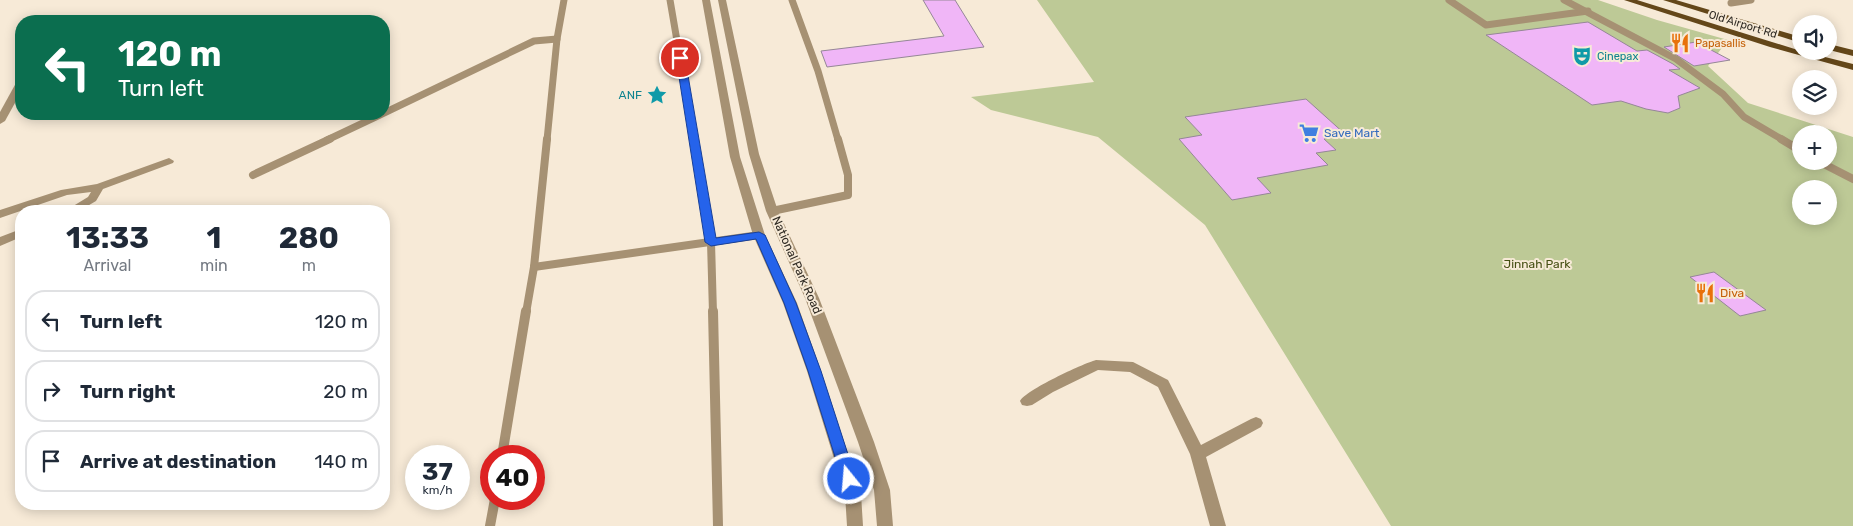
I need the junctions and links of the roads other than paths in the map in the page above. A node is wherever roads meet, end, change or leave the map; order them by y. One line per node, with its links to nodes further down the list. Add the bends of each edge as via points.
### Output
1 (564, 0): 14 (lane)
2 (670, 0): 36 (lane)
3 (706, 0): 33 (street, National Park Road, via 735,157)
4 (722, 0): 31 (street, National Park Road, via 754,154)
5 (792, 0): 31 (lane, via 818,71 848,175 848,195)
6 (1450, 0): 12 (lane, via 1486,25)
7 (1564, 0): 12 (lane)
8 (1628, 0): 17 (main road, Old Airport Rd)
9 (1666, 0): 13 (main road, Old Airport Rd)
10 (1751, 0): 11 (lane)
11 (1731, 3)
12 (1588, 11): 22 (lane, via 1676,59 1723,94 1744,117)
13 (1792, 37)
14 (557, 39): 19 (lane, via 534,41); 37 (lane)
15 (1837, 49): 16 (main road)
16 (1853, 53)
17 (1853, 66)
18 (15, 95): 21 (street)
19 (390, 110)
20 (368, 120): 25 (lane)
21 (0, 121)
22 (1792, 146)
23 (169, 161): 27 (street)
24 (1836, 170): 26 (lane)
25 (254, 175)
26 (1853, 179)
27 (99, 187): 28 (street, via 65,192); 29 (street, via 92,200)
28 (27, 205)
29 (82, 205)
30 (15, 209): 32 (street)
31 (772, 210): 46 (street, National Park Road, via 839,366 882,490)
32 (0, 214)
33 (759, 235): 36 (lane); 45 (street, National Park Road, via 790,303 814,371 854,494)
34 (15, 236): 35 (street)
35 (0, 242)
36 (711, 242): 37 (lane); 44 (lane)
37 (534, 268): 40 (lane)
38 (1027, 401): 41 (street, via 1096,365 1132,367 1162,384)
39 (1256, 423): 41 (street)
40 (504, 445)
41 (1198, 454): 47 (street)
42 (493, 510): 43 (lane)
43 (490, 526)
44 (718, 526)
45 (855, 526)
46 (885, 526)
47 (1218, 526)

